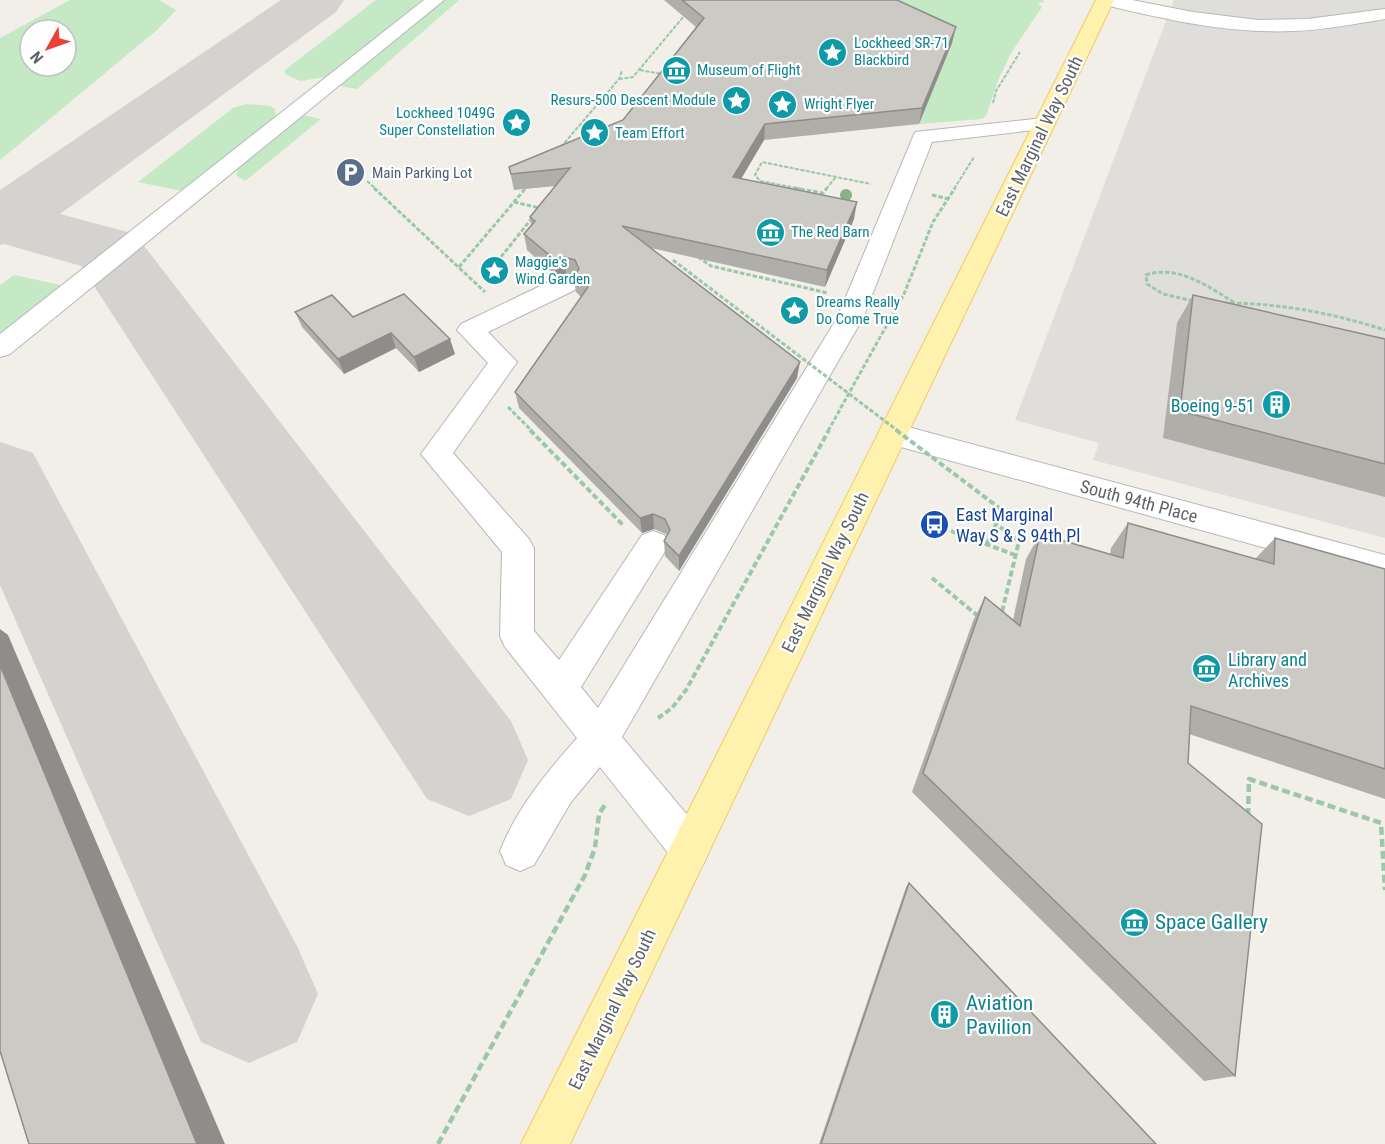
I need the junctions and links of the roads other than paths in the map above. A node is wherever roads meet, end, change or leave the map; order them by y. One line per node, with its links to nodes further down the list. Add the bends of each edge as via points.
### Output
1 (435, 0): 6 (street)
2 (1106, 0): 3 (street, via 1218,21 1279,26 1335,23); 4 (main road, East Marginal Way South)
3 (1385, 14)
4 (1044, 124): 7 (main road, East Marginal Way South); 11 (street, via 923,137 850,318)
5 (566, 284): 10 (street, via 470,330 503,362 436,454 518,548 518,636)
6 (0, 348)
7 (893, 434): 9 (street, South 94th Place); 12 (main road, East Marginal Way South)
8 (651, 548): 10 (street)
9 (1385, 568)
10 (560, 689): 11 (street)
11 (601, 738): 12 (street); 13 (street, via 557,789)
12 (690, 849): 14 (main road, East Marginal Way South)
13 (520, 851)
14 (545, 1144)

